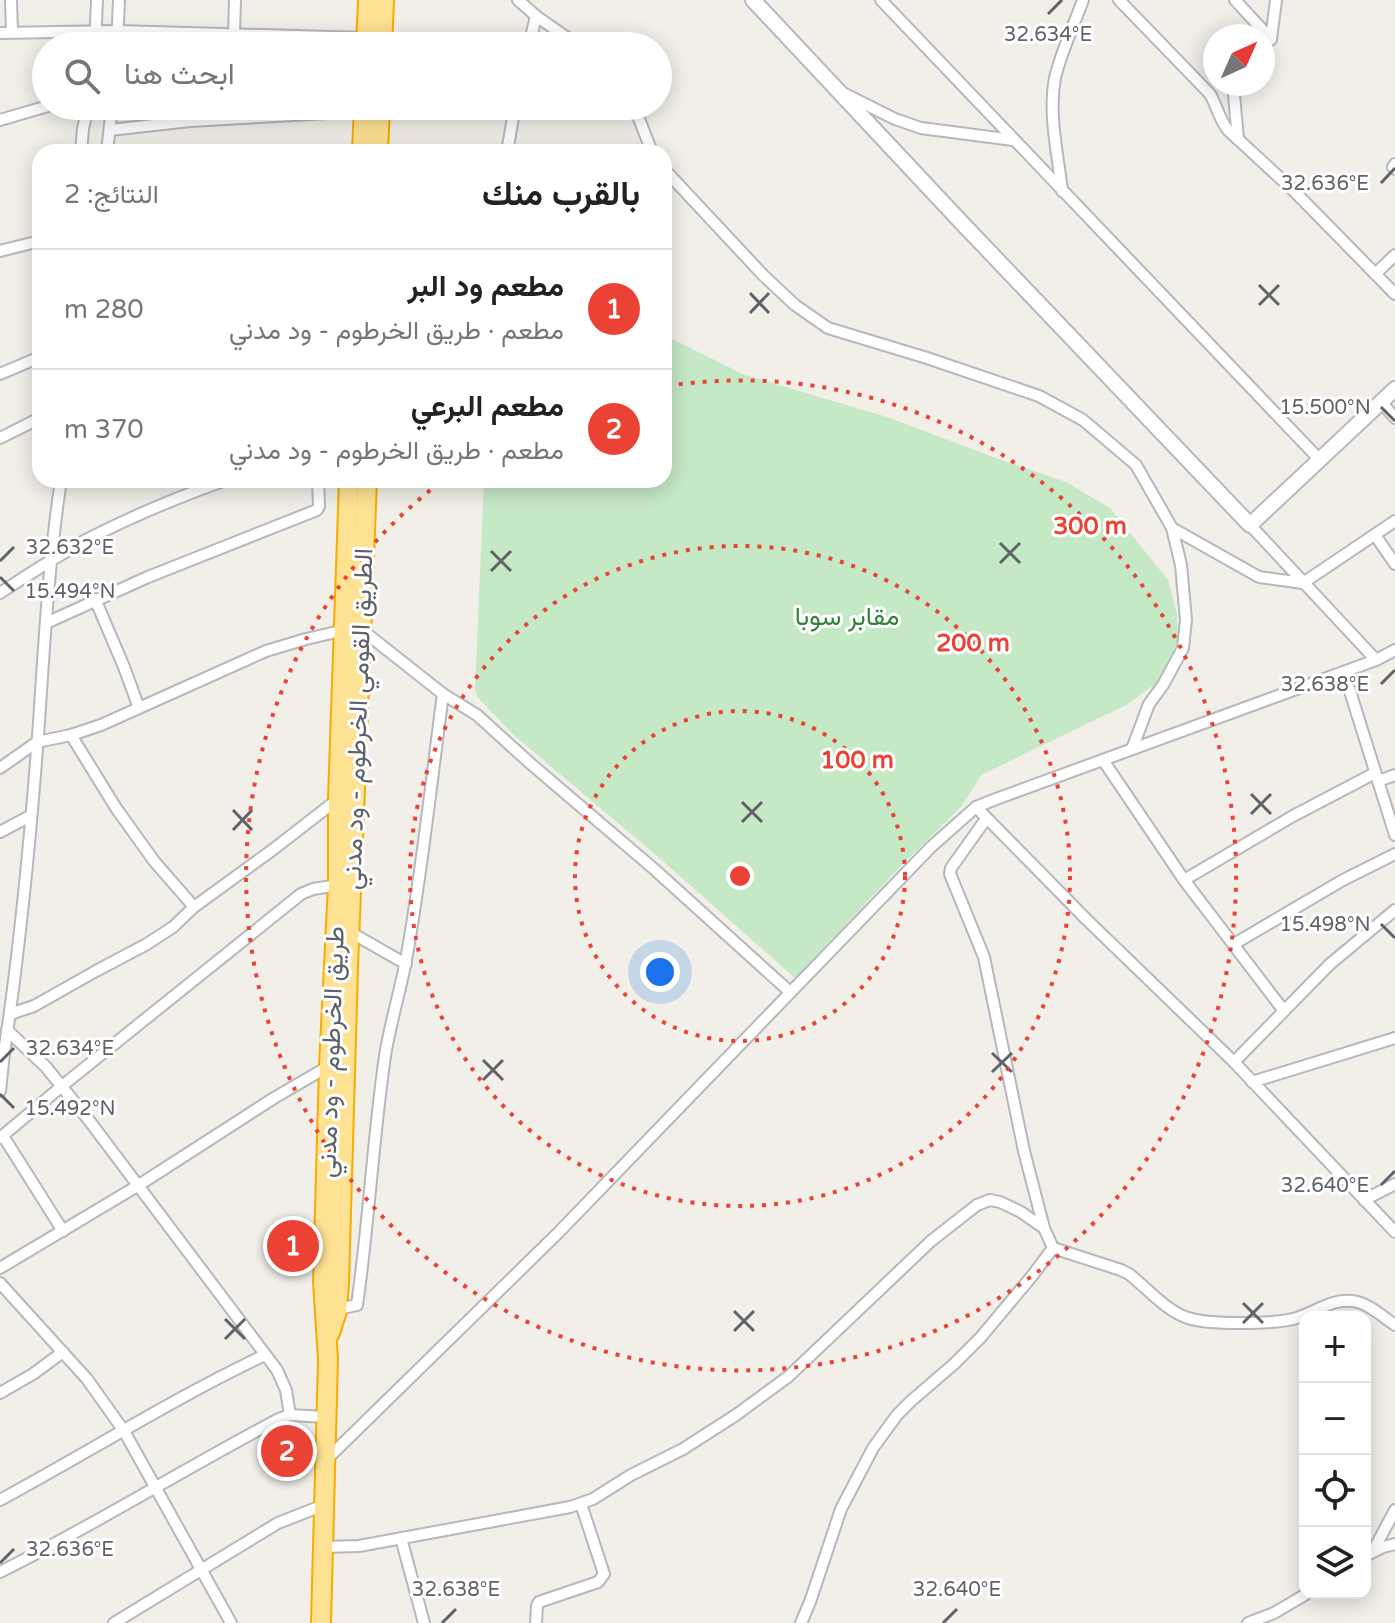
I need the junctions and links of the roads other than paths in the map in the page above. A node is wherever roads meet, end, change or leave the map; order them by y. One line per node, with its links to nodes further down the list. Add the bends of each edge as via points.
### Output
1 (11, 0): 18 (street)
2 (97, 0): 19 (street)
3 (119, 0): 17 (street)
4 (235, 0): 21 (street)
5 (368, 0): 22 (highway)
6 (384, 0): 23 (highway)
7 (518, 0): 14 (street)
8 (753, 0): 26 (street)
9 (881, 0): 39 (street)
10 (1083, 0): 47 (street, via 1054,87)
11 (1119, 0): 38 (street, via 1210,94 1220,119)
12 (1235, 0): 15 (street)
13 (1276, 0): 16 (street)
14 (536, 16): 24 (street); 25 (street)
15 (1253, 24)
16 (1271, 24)
17 (118, 31): 19 (street); 20 (street)
18 (6, 32): 19 (street)
19 (97, 32)
20 (157, 32)
21 (234, 32)
22 (370, 32)
23 (374, 32)
24 (532, 32)
25 (559, 32)
26 (839, 91): 39 (street, via 921,128); 67 (street)
27 (1234, 96): 38 (street)
28 (32, 111): 29 (street)
29 (0, 120)
30 (85, 120): 40 (street)
31 (111, 120): 37 (street)
32 (204, 120): 37 (street)
33 (368, 120): 42 (highway)
34 (372, 120): 43 (highway)
35 (513, 120): 44 (street)
36 (639, 120): 45 (street)
37 (110, 130): 41 (street)
38 (1238, 139): 51 (street)
39 (1013, 140): 47 (street)
40 (82, 144)
41 (108, 144)
42 (363, 144)
43 (377, 144)
44 (508, 144)
45 (649, 144)
46 (672, 178): 68 (street, via 763,275 828,328 1039,396 1083,420 1136,465)
47 (1062, 191): 60 (street)
48 (32, 243): 49 (street)
49 (0, 251)
50 (1395, 255): 51 (street)
51 (1375, 274): 52 (street)
52 (1395, 294)
53 (32, 360): 54 (street)
54 (0, 374)
55 (1395, 389): 56 (street)
56 (1381, 402): 57 (street); 60 (street)
57 (1395, 418)
58 (32, 422): 59 (street)
59 (0, 438)
60 (1319, 459): 67 (street)
61 (60, 488): 70 (street)
62 (205, 488): 70 (street)
63 (318, 488): 74 (street, via 317,510)
64 (349, 488): 76 (highway, طريق الخرطوم - ود مدني)
65 (366, 488): 76 (highway, الطريق القومي الخرطوم - ود مدني)
66 (1395, 521): 69 (street)
67 (1250, 525): 72 (street)
68 (1172, 528): 72 (street, via 1259,577); 84 (street, via 1181,565 1183,648 1149,704)
69 (1375, 535): 71 (street); 72 (street)
70 (52, 559): 73 (street); 75 (street)
71 (1395, 564)
72 (1303, 583): 78 (street)
73 (0, 593)
74 (95, 599): 75 (street); 81 (street)
75 (46, 623): 83 (street)
76 (354, 630): 80 (street); 81 (street, via 266,651); 89 (highway, طريق الخرطوم - ود مدني); 100 (highway, الطريق القومي الخرطوم - ود مدني)
77 (1395, 650): 78 (street)
78 (1376, 660): 79 (street)
79 (1344, 672): 84 (street); 88 (street)
80 (443, 694): 102 (street); 103 (street, via 477,715)
81 (139, 708): 82 (street)
82 (71, 735): 83 (street); 98 (street, via 116,808)
83 (37, 742): 86 (street); 91 (street)
84 (1132, 749): 85 (street)
85 (1103, 760): 90 (street); 96 (street)
86 (0, 768)
87 (1395, 775): 88 (street)
88 (1376, 777): 94 (street); 96 (street, via 1293,816)
89 (338, 799): 97 (highway, طريق الخرطوم - ود مدني); 98 (street)
90 (976, 807): 92 (street); 103 (street)
91 (30, 816): 93 (street); 105 (street)
92 (986, 819): 109 (street); 118 (street, via 950,874 984,957)
93 (0, 832)
94 (1395, 835)
95 (1395, 854): 101 (street)
96 (1184, 880): 101 (street)
97 (338, 885): 110 (highway, طريق الخرطوم - ود مدني); 112 (street, via 301,894)
98 (194, 907): 105 (street, via 147,944)
99 (1395, 910): 104 (street)
100 (350, 932): 102 (street); 124 (highway, الطريق القومي الخرطوم - ود مدني)
101 (1234, 944): 104 (street)
102 (406, 964): 124 (street, via 385,1052 357,1305)
103 (790, 992): 132 (street, via 558,1233)
104 (1284, 1011): 109 (street)
105 (10, 1014): 106 (street)
106 (7, 1030): 108 (street); 112 (street)
107 (1395, 1038): 111 (street)
108 (2, 1050): 113 (street)
109 (1234, 1062): 111 (street)
110 (329, 1066): 116 (street); 124 (highway, طريق الخرطوم - ود مدني)
111 (1252, 1082): 117 (street)
112 (62, 1086): 114 (street); 116 (street)
113 (0, 1087)
114 (2, 1137): 119 (street)
115 (1395, 1184): 117 (street)
116 (139, 1185): 119 (street); 127 (street)
117 (1364, 1200): 120 (street)
118 (1044, 1228): 121 (street); 135 (street, via 1000,1202 977,1205 931,1241 789,1376 683,1449)
119 (63, 1231): 122 (street)
120 (1395, 1232)
121 (1053, 1248): 125 (street, via 1129,1274 1190,1319 1282,1321 1350,1300); 151 (street, via 981,1337 897,1415 873,1448 841,1509)
122 (0, 1268)
123 (0, 1283): 126 (street)
124 (330, 1310): 130 (highway, الطريق القومي الخرطوم - ود مدني)
125 (1395, 1325)
126 (63, 1352): 128 (street); 131 (street)
127 (265, 1355): 129 (street, via 283,1381); 131 (street)
128 (0, 1393)
129 (290, 1415): 130 (street); 133 (street)
130 (326, 1417): 132 (highway)
131 (124, 1431): 133 (street); 134 (street)
132 (325, 1461): 136 (highway)
133 (157, 1487): 143 (street); 144 (street)
134 (0, 1500)
135 (581, 1504): 138 (street); 150 (street, via 604,1574 598,1582 539,1602)
136 (324, 1505): 140 (highway); 143 (street, via 278,1523)
137 (1395, 1510): 141 (street)
138 (401, 1538): 140 (street); 149 (street)
139 (1395, 1544): 142 (street)
140 (323, 1547): 146 (highway)
141 (1371, 1551)
142 (1371, 1553)
143 (203, 1570): 147 (street); 148 (street)
144 (0, 1572)
145 (1299, 1598): 152 (street)
146 (318, 1622)
147 (114, 1623)
148 (231, 1623)
149 (424, 1623)
150 (536, 1623)
151 (801, 1623)
152 (1248, 1623)

